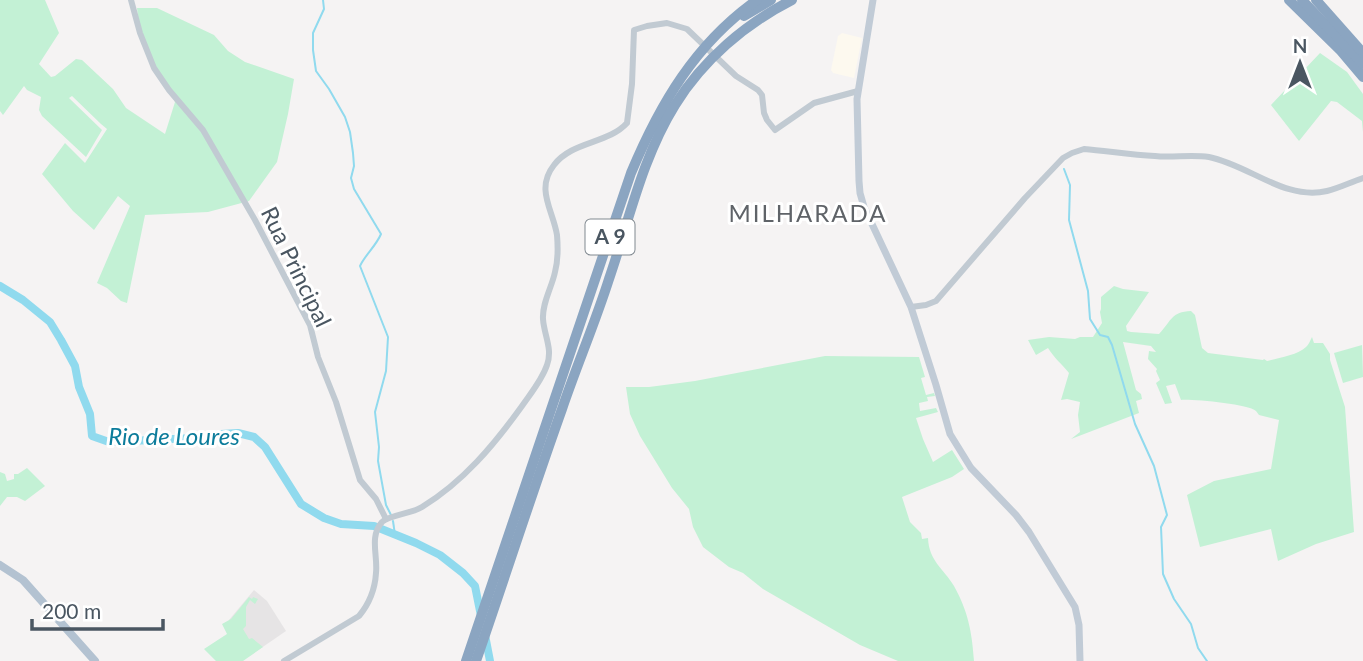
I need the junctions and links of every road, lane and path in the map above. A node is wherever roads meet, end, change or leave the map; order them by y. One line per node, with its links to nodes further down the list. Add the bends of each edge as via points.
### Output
1 (131, 0): 16 (street, Rua Principal, via 154,68 203,130 310,325 360,480)
2 (757, 0): 8 (highway)
3 (792, 0): 7 (highway, A 9)
4 (873, 0): 12 (main road)
5 (1314, 0): 9 (highway)
6 (1292, 1): 10 (highway); 11 (highway)
7 (775, 3): 8 (highway, A 9, via 745,16); 15 (highway, A 9, via 723,48 676,104 652,149 609,280)
8 (704, 48): 15 (highway, A 9, via 654,122 631,173)
9 (1363, 53)
10 (1363, 64)
11 (1363, 77)
12 (858, 90): 14 (main road, via 860,193); 16 (street, via 814,103 775,130 766,120 758,90 736,76 687,29 667,23 634,30 627,123 560,158 546,178 546,199 557,236 555,272 543,317 550,357 547,367 476,463 420,508)
13 (1363, 178): 14 (street, via 1313,193 1284,188 1209,158 1084,149 1063,158 936,301)
14 (911, 306): 22 (main road, via 950,434 971,468 1029,531 1075,607)
15 (558, 405): 20 (highway, A 9); 21 (highway, A 9)
16 (388, 519): 19 (street, via 374,537 377,572 365,609)
17 (0, 565): 18 (main road, via 23,580)
18 (95, 661)
19 (284, 661)
20 (466, 661)
21 (476, 661)
22 (1080, 661)

